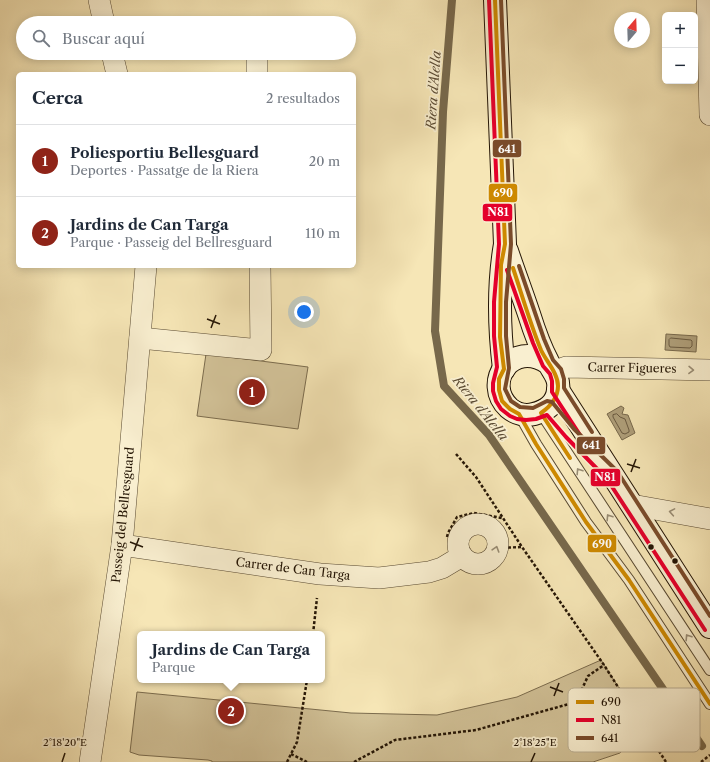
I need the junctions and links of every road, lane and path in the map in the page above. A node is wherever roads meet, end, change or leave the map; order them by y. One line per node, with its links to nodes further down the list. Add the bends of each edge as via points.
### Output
1 (98, 0): 4 (street)
2 (495, 0): 10 (street)
3 (707, 0): 9 (street)
4 (102, 16)
5 (114, 60): 7 (street)
6 (257, 60): 8 (street)
7 (117, 72)
8 (257, 72)
9 (710, 115)
10 (505, 244): 14 (street, via 501,265 500,337); 16 (street, via 538,341)
11 (146, 268): 13 (street, Passeig del Bellresguard)
12 (260, 268): 13 (street, via 262,350)
13 (140, 338): 22 (street, Passeig del Bellresguard)
14 (504, 369): 16 (street, via 520,357 540,358); 17 (street, via 499,379 500,395 502,401)
15 (710, 370): 16 (street, Carrer Figueres, one-way to 15, via 566,367)
16 (550, 389): 17 (street, via 530,415); 19 (street, via 570,433 612,475); 31 (lane, one-way to 16)
17 (519, 414): 35 (lane, via 582,516 629,580)
18 (456, 454): 20 (path, via 476,477)
19 (632, 505): 21 (street, one-way to 19); 28 (street)
20 (503, 518): 23 (path); 26 (path, via 474,513 457,517 448,533)
21 (710, 519)
22 (122, 545): 27 (street, Carrer de Can Targa); 42 (street, Passeig del Bellresguard)
23 (522, 547): 24 (path); 30 (path)
24 (498, 548): 25 (street, one-way to 24, via 471,563 482,563 492,558); 25 (street, via 498,541 492,529 480,523 473,524 467,526 458,537 458,550)
25 (462, 556): 26 (street, Carrer de Can Targa)
26 (442, 568): 27 (street, Carrer de Can Targa, via 417,574 379,578)
27 (320, 574): 29 (path)
28 (710, 627)
29 (313, 631)
30 (604, 665): 33 (path, via 588,676); 34 (path)
31 (710, 670)
32 (307, 683): 40 (path, via 297,742)
33 (582, 688)
34 (619, 688)
35 (700, 688)
36 (700, 689): 38 (lane)
37 (568, 704): 45 (path, via 476,730 395,740)
38 (710, 704)
39 (660, 752): 46 (path)
40 (291, 754): 43 (path); 44 (path)
41 (710, 755): 47 (path)
42 (90, 762)
43 (287, 762)
44 (307, 762)
45 (354, 762)
46 (666, 762)
47 (701, 762)

